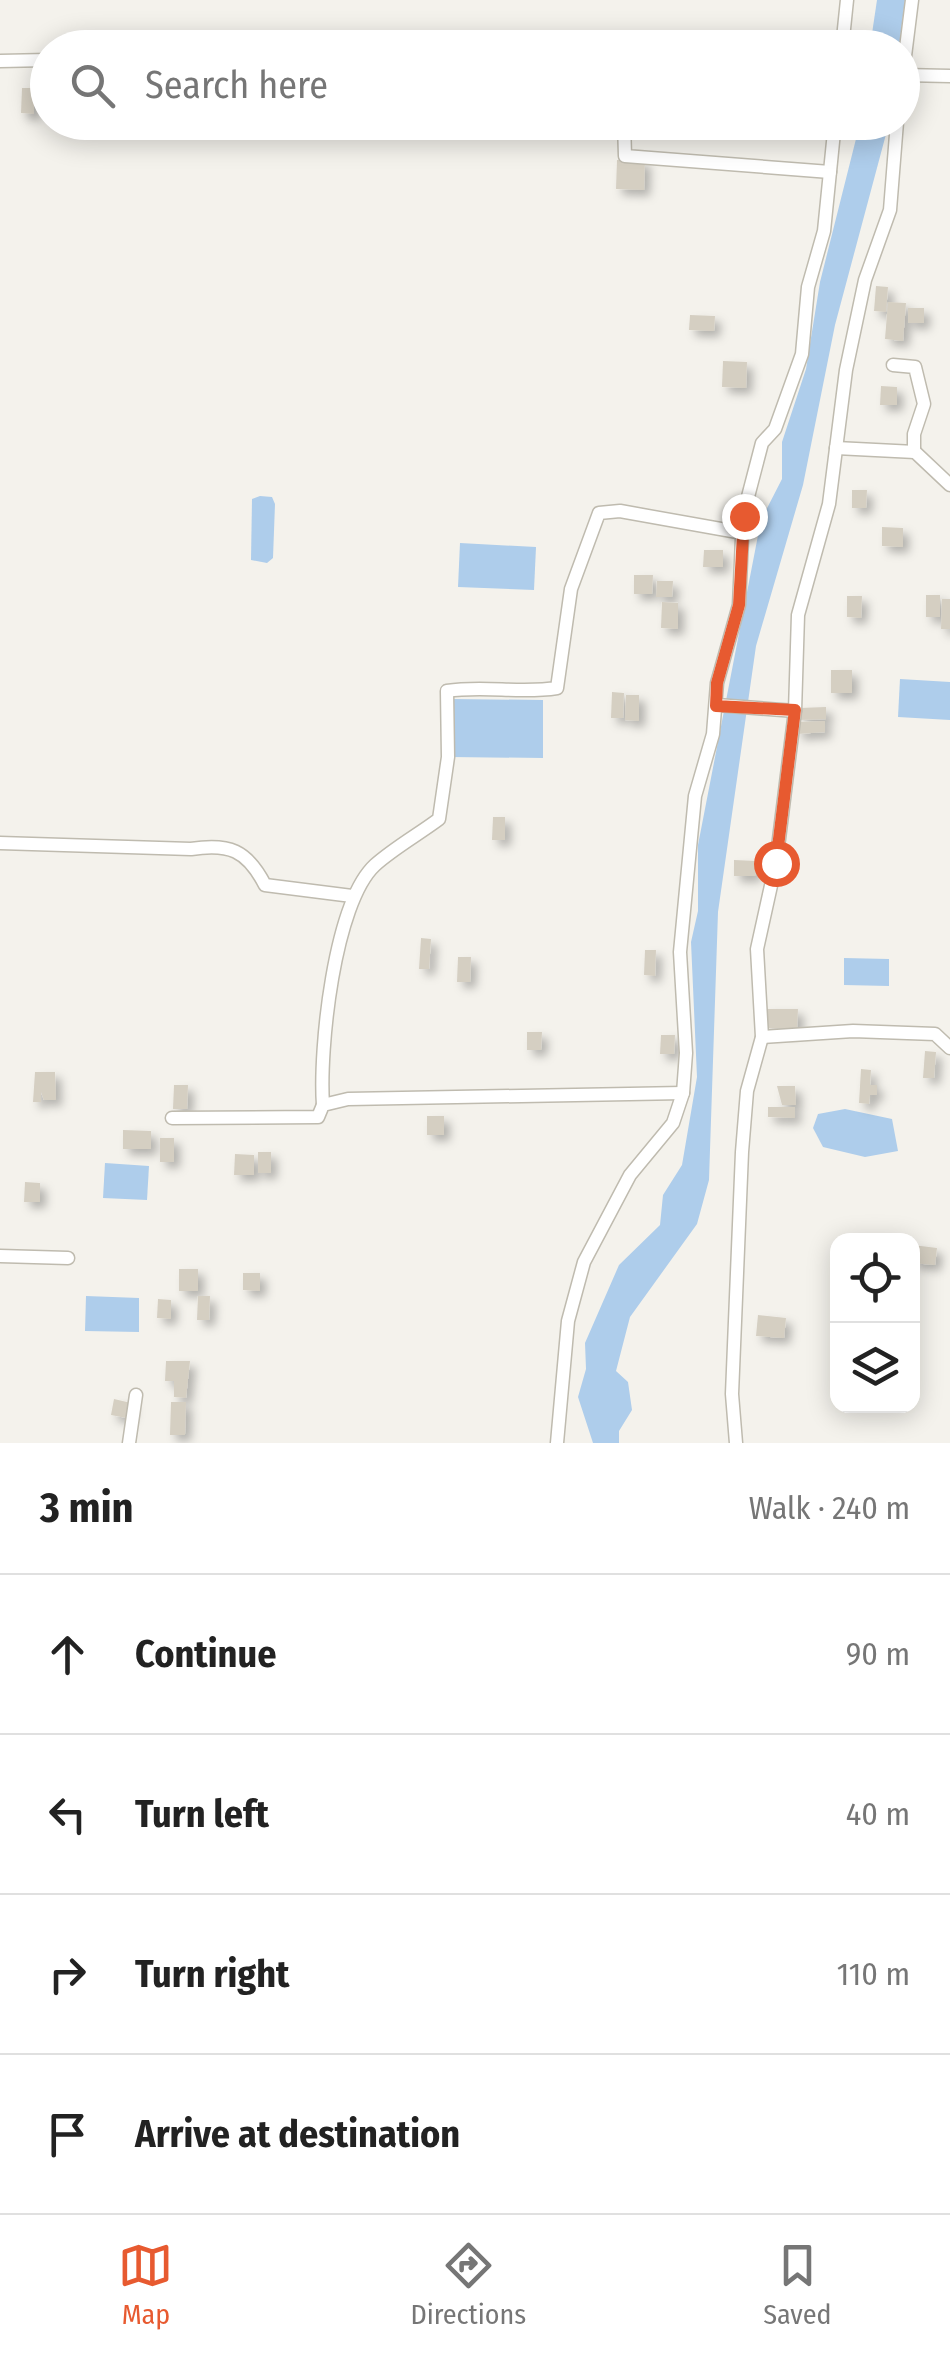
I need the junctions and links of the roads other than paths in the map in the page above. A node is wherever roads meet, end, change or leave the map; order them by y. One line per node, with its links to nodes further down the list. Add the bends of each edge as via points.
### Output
1 (847, 0): 3 (street)
2 (912, 0): 4 (street)
3 (844, 30)
4 (909, 30)
5 (30, 61): 6 (street)
6 (0, 62)
7 (950, 76): 8 (street)
8 (920, 77)
9 (625, 140): 12 (street, via 625,156)
10 (833, 140): 12 (street)
11 (896, 140): 14 (street, via 890,210 865,280)
12 (830, 172): 17 (street, via 824,231 801,326 802,354 775,429 762,443)
13 (893, 365): 15 (street, via 915,366 924,404)
14 (836, 448): 15 (street); 19 (street, via 829,504 798,615)
15 (914, 452): 16 (street)
16 (950, 484)
17 (743, 533): 18 (street, via 739,605 717,683); 21 (street, via 599,513 571,589 558,688 447,691 440,820 374,866)
18 (718, 706): 19 (street); 24 (street, via 694,796 680,952)
19 (795, 710): 22 (street, via 776,863 757,948)
20 (0, 843): 21 (street, via 220,844 252,860 265,884)
21 (352, 896): 25 (street, via 320,1063)
22 (762, 1037): 23 (street, via 854,1030 934,1034); 32 (street, via 747,1092 742,1152 732,1394)
23 (950, 1048)
24 (682, 1093): 25 (street); 31 (street, via 674,1123 630,1175 584,1262 568,1321)
25 (322, 1104): 26 (street, via 318,1117)
26 (172, 1118)
27 (0, 1256): 28 (street)
28 (68, 1258)
29 (136, 1395): 30 (street)
30 (129, 1443)
31 (558, 1443)
32 (736, 1443)

